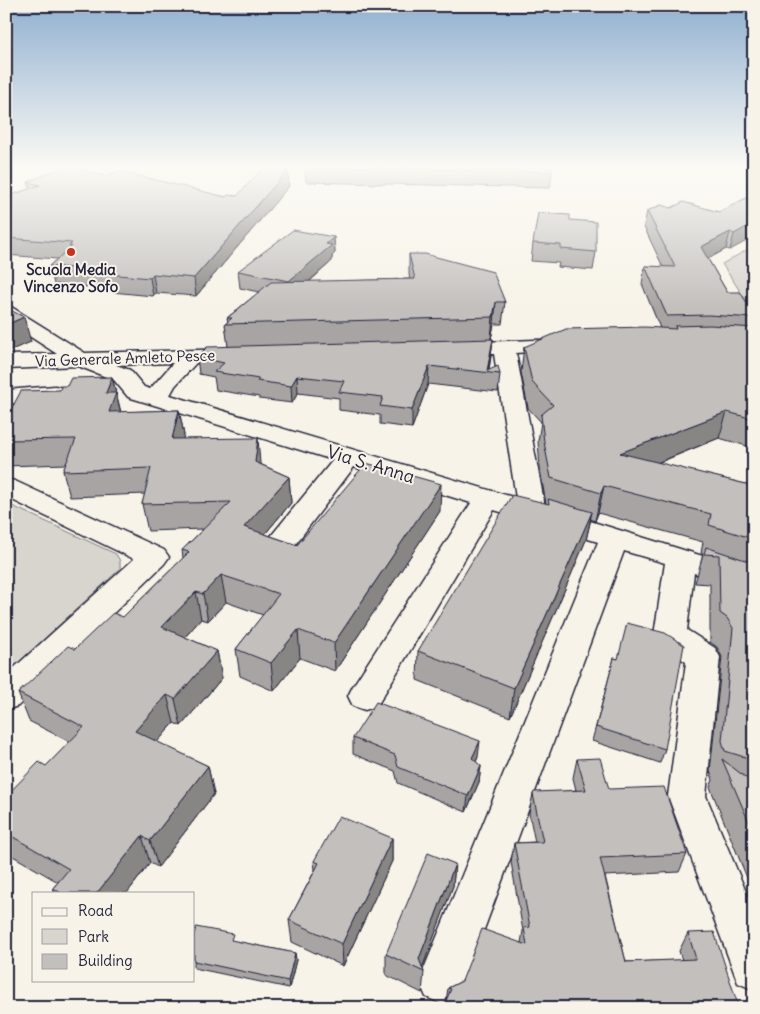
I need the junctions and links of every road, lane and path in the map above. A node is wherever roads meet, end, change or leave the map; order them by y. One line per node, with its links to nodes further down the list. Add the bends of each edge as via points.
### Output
1 (6, 312): 7 (street)
2 (584, 345): 3 (street)
3 (504, 347): 4 (street); 16 (street)
4 (430, 349)
5 (250, 355): 6 (street, Via Generale Amleto Pesce)
6 (190, 356): 7 (street, Via Generale Amleto Pesce); 11 (street, via 185,366)
7 (81, 360): 8 (street, Via Generale Amleto Pesce); 11 (street, Via S. Anna, via 122,376)
8 (6, 362)
9 (72, 393): 12 (street)
10 (108, 393): 11 (street)
11 (147, 395): 13 (street, Via S. Anna)
12 (6, 397)
13 (348, 457): 15 (street, Via S. Anna); 18 (street)
14 (6, 487): 21 (street, via 154,557)
15 (487, 499): 16 (street, Via S. Anna); 22 (street)
16 (532, 513): 17 (street, Via S. Anna)
17 (614, 538): 19 (street, Via S. Anna); 24 (street)
18 (281, 543)
19 (681, 558): 20 (street, Via S. Anna); 23 (street, via 670,635 704,658 687,796)
20 (754, 583)
21 (6, 696)
22 (365, 696)
23 (754, 967)
24 (442, 981)

